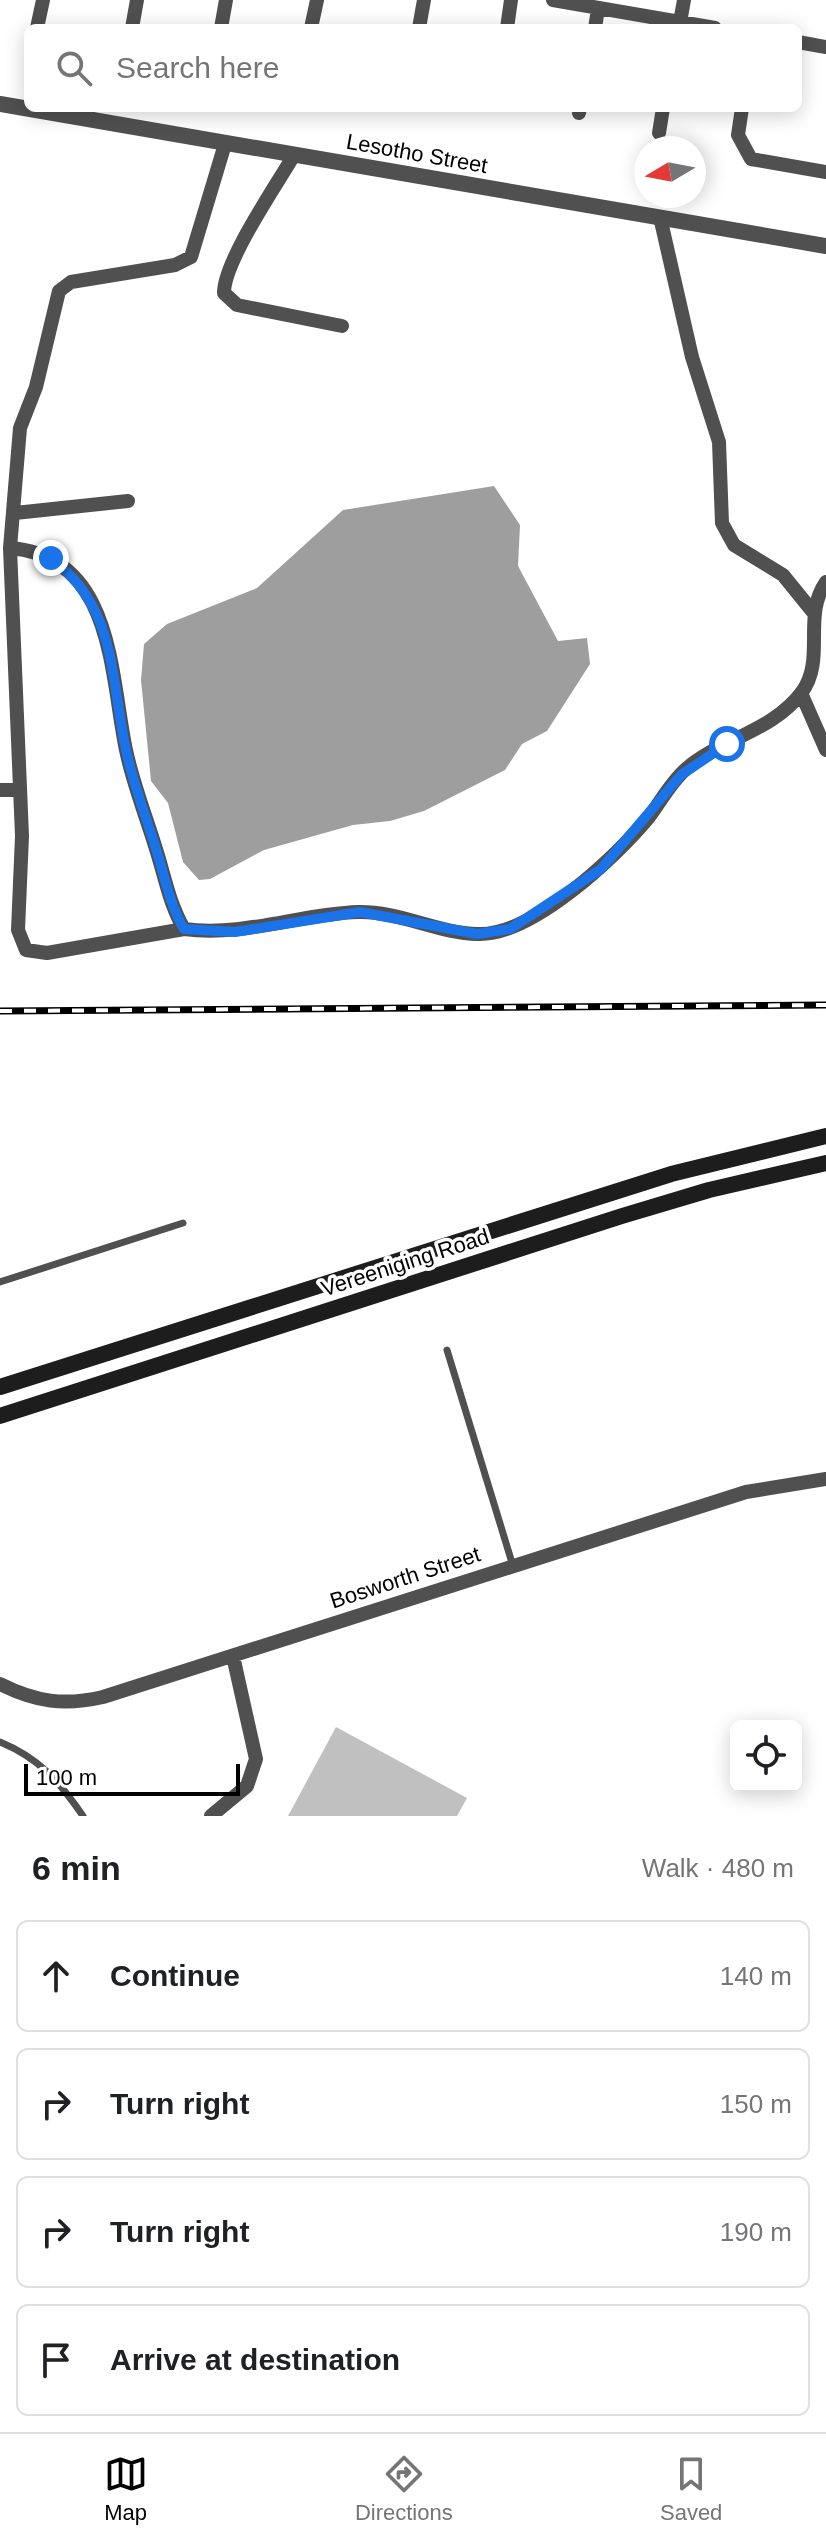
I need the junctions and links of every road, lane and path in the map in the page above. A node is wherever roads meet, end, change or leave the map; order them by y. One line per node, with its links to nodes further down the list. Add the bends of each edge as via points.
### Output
1 (43, 0): 10 (street)
2 (137, 0): 11 (street)
3 (226, 0): 12 (street)
4 (317, 0): 13 (street)
5 (424, 0): 14 (street)
6 (511, 0): 15 (street)
7 (553, 0): 9 (street)
8 (684, 0): 18 (street)
9 (598, 9): 16 (street); 17 (street)
10 (38, 24)
11 (133, 24)
12 (222, 24)
13 (312, 24)
14 (420, 24)
15 (508, 24)
16 (596, 24)
17 (674, 24)
18 (679, 24)
19 (802, 43): 20 (street)
20 (826, 47)
21 (0, 104): 22 (street, Lesotho Street)
22 (24, 108)
23 (45, 112): 27 (street, Lesotho Street)
24 (662, 112): 26 (street)
25 (741, 112): 29 (street, via 738,135 751,159)
26 (659, 133)
27 (225, 144): 28 (street, Lesotho Street); 34 (street, via 191,257 175,265 71,282 59,291)
28 (294, 155): 30 (street, Lesotho Street); 32 (street, via 243,242 224,293 237,305)
29 (826, 172)
30 (660, 217): 31 (street, Lesotho Street); 39 (street, via 692,357 719,442 722,523 734,545 783,575)
31 (826, 246)
32 (342, 326)
33 (0, 456): 34 (street)
34 (16, 456): 36 (street)
35 (128, 501): 36 (street)
36 (15, 513): 37 (street)
37 (10, 548): 43 (street); 44 (street, via 51,558 98,612 133,782 166,893)
38 (826, 582): 39 (street)
39 (813, 612): 40 (street, via 813,666)
40 (801, 693): 41 (street); 44 (street, via 763,727 688,767 601,869 510,929 477,934 360,912 235,932)
41 (826, 750)
42 (0, 790): 43 (street)
43 (19, 790): 44 (street, via 23,862 18,930 26,950 80,949)
44 (184, 929)
45 (826, 1136): 50 (main road, Vereeniging Road, via 671,1174)
46 (826, 1163): 51 (main road, Vereeniging Road, via 622,1216)
47 (183, 1223): 48 (lane)
48 (0, 1282)
49 (447, 1350): 53 (lane)
50 (0, 1387)
51 (0, 1416)
52 (826, 1479): 53 (street, Bosworth Street, via 746,1492)
53 (513, 1566): 54 (street, Bosworth Street)
54 (233, 1656): 55 (street, Bosworth Street, via 81,1702 41,1701); 58 (street, via 256,1759 247,1786)
55 (0, 1684)
56 (0, 1742): 57 (lane, via 44,1766)
57 (83, 1816)
58 (211, 1816)

